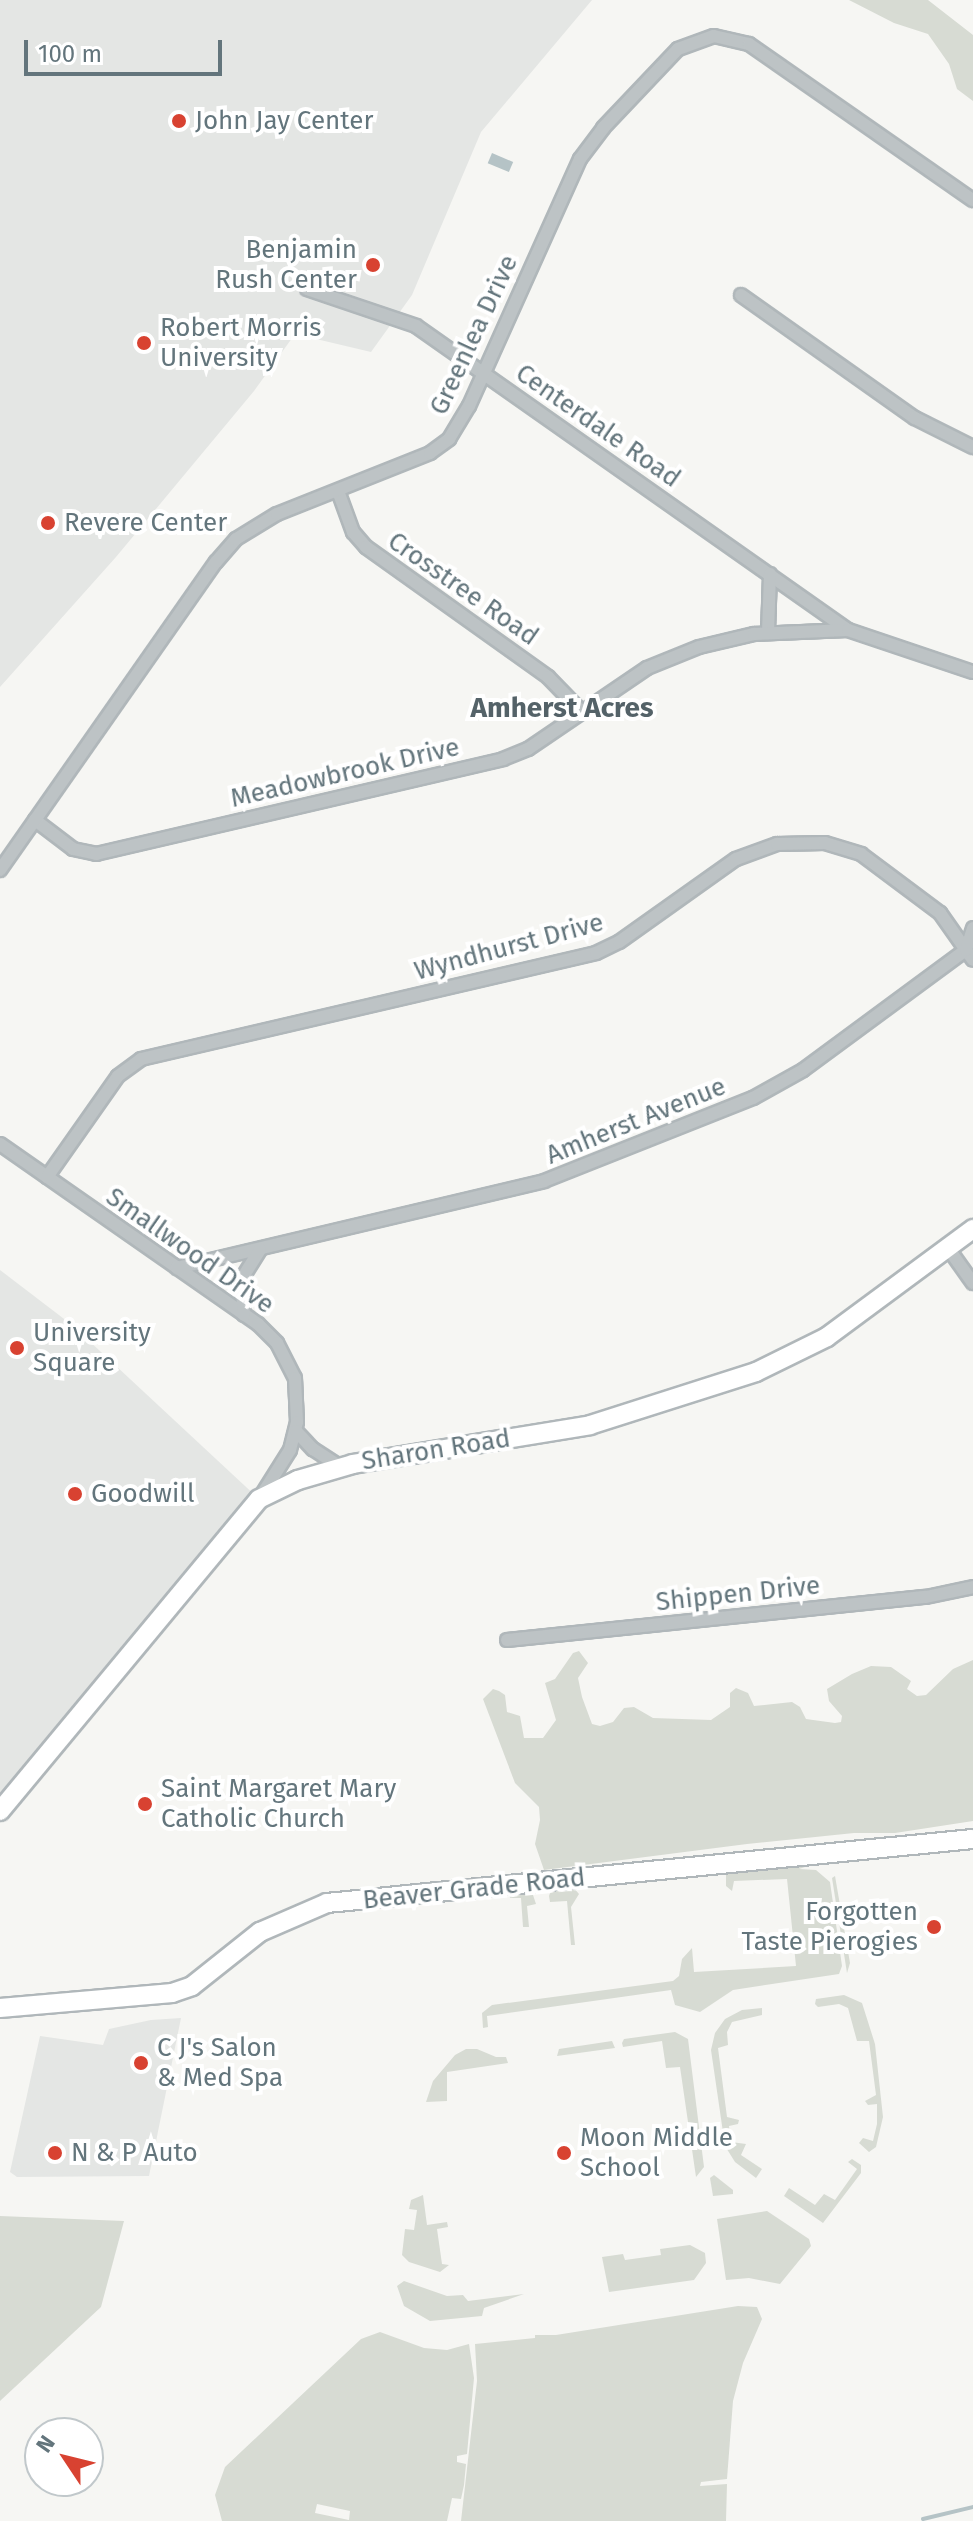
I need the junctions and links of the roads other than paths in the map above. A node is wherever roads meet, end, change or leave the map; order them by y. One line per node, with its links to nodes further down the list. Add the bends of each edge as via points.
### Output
1 (973, 200): 4 (street, Greenlea Drive, via 749,44 714,36 689,42 668,57 580,159)
2 (307, 289): 4 (street, Centerdale Road, via 416,326)
3 (741, 295): 5 (street, via 915,418)
4 (483, 372): 6 (street, Greenlea Drive, via 457,429 441,446); 7 (street, Centerdale Road)
5 (973, 447)
6 (338, 491): 11 (street, Crosstree Road, via 353,532 366,547 538,670); 12 (street, Greenlea Drive, via 260,523 228,547)
7 (770, 574): 8 (street, Centerdale Road); 9 (street)
8 (848, 630): 9 (street, Meadowbrook Drive); 10 (street, Meadowbrook Drive)
9 (768, 632): 11 (street, Meadowbrook Drive, via 718,641 662,661)
10 (973, 672)
11 (580, 710): 12 (street, Meadowbrook Drive, via 512,757 106,853 73,849)
12 (35, 820): 13 (street, Greenlea Drive)
13 (0, 870)
14 (973, 928): 15 (street)
15 (970, 955): 17 (street, Wyndhurst Drive, via 940,913 861,854 808,841 763,847 736,859 596,953 141,1059 118,1076); 20 (street, Amherst Avenue, via 803,1070 753,1098 562,1176)
16 (0, 1144): 17 (street, Smallwood Drive)
17 (47, 1177): 21 (street, Smallwood Drive)
18 (973, 1229): 19 (street, Sharon Road)
19 (948, 1248): 22 (street); 25 (street, Sharon Road, via 827,1337 756,1372 590,1425)
20 (260, 1249): 21 (street, Amherst Avenue); 23 (street, via 241,1280)
21 (177, 1268): 23 (street, Smallwood Drive)
22 (973, 1283)
23 (244, 1315): 24 (street, Smallwood Drive, via 268,1333 291,1368 298,1401)
24 (296, 1431): 25 (street); 26 (street, Smallwood Drive)
25 (341, 1467): 26 (street, Sharon Road)
26 (259, 1499): 29 (street, Sharon Road)
27 (973, 1587): 28 (street, Shippen Drive, via 926,1597)
28 (507, 1640)
29 (0, 1811)
30 (973, 1839): 31 (street, Beaver Grade Road, via 327,1903 260,1932 192,1986 172,1993)
31 (0, 2008)

